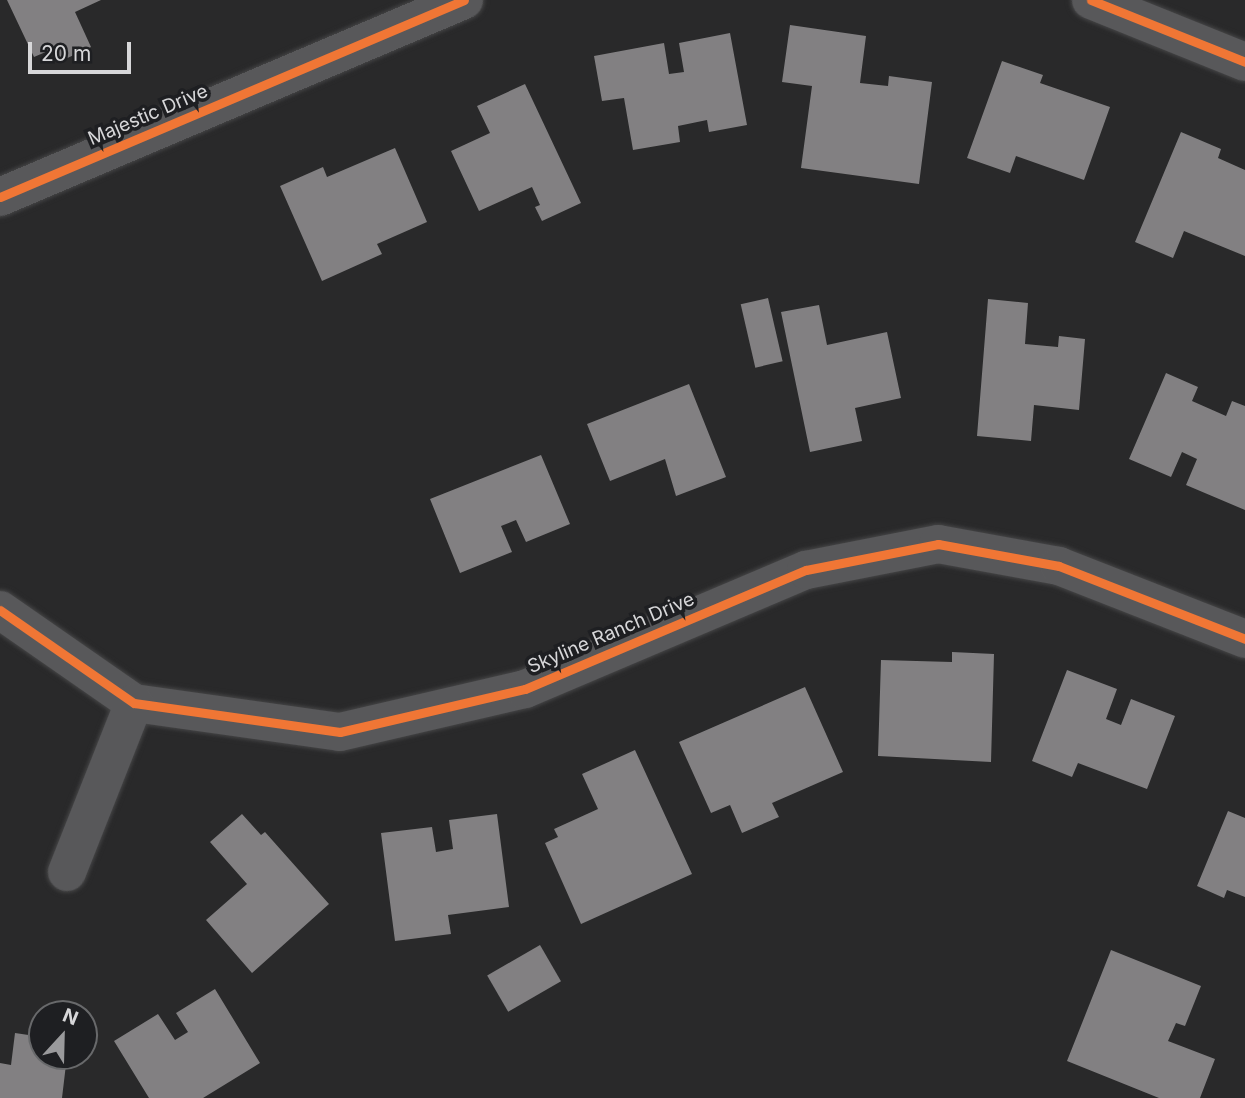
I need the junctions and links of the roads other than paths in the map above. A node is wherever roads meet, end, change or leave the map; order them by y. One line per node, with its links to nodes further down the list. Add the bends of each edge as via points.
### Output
1 (464, 0): 4 (street, Majestic Drive)
2 (1091, 0): 3 (street)
3 (1245, 62)
4 (0, 197)
5 (0, 610): 7 (street, Skyline Ranch Drive)
6 (1245, 639): 7 (street, Skyline Ranch Drive, via 1059,566 938,544 806,570 525,688 340,732)
7 (134, 703): 8 (street)
8 (67, 872)

